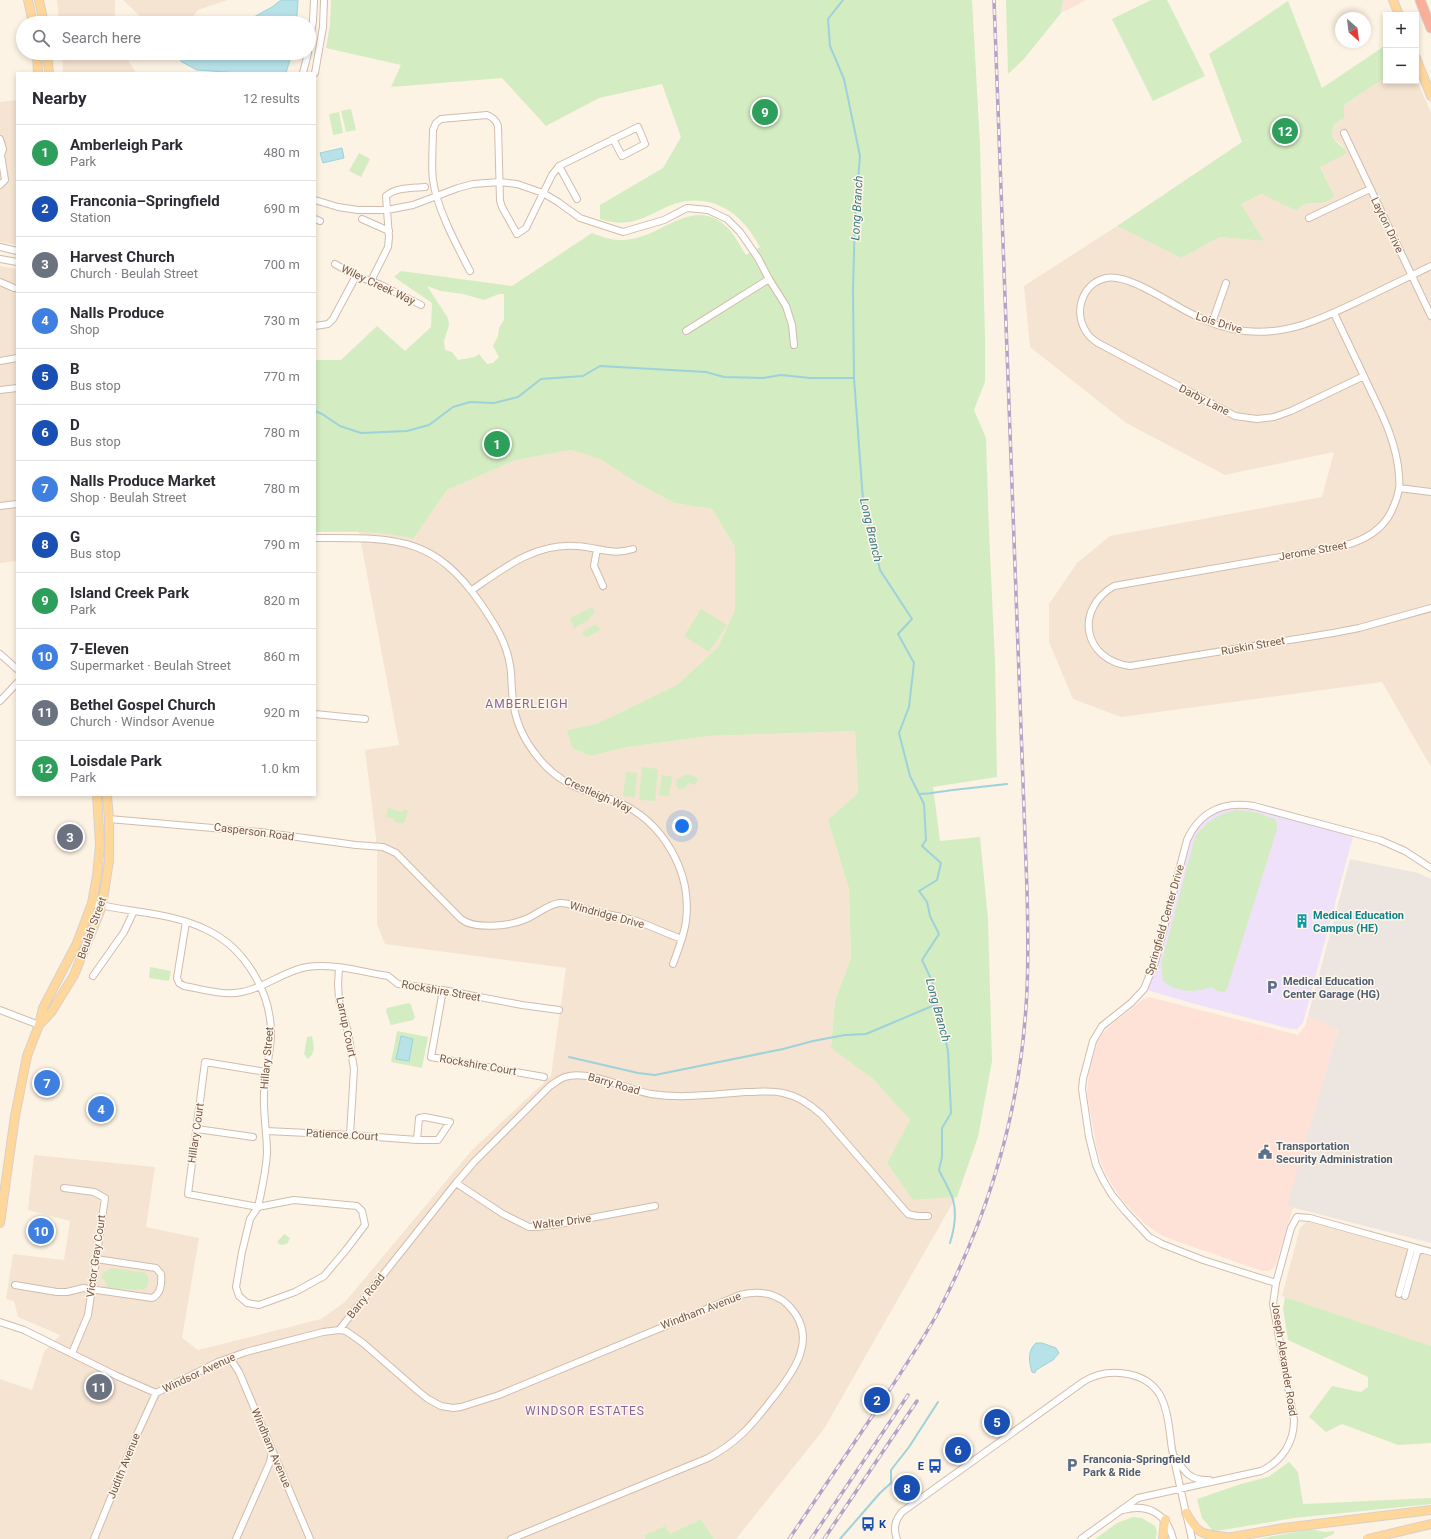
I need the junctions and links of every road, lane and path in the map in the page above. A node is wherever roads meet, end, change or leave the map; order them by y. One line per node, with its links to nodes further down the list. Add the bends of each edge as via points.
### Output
1 (28, 0): 8 (main road)
2 (39, 0): 9 (main road)
3 (314, 0): 10 (street)
4 (324, 0): 19 (street, via 323,27)
5 (1393, 0): 7 (main road)
6 (1420, 0): 11 (highway)
7 (1398, 12)
8 (31, 16)
9 (42, 16)
10 (313, 16)
11 (1431, 28)
12 (37, 60): 16 (main road)
13 (48, 60): 17 (main road)
14 (306, 60): 18 (street)
15 (1419, 66): 20 (main road)
16 (38, 72)
17 (49, 72)
18 (302, 72)
19 (314, 72)
20 (1431, 96)
21 (1344, 134): 28 (street, Layton Drive)
22 (0, 139): 26 (street, via 5,180)
23 (613, 139): 23 (street, via 622,156 645,144 638,127); 24 (street)
24 (560, 166): 29 (street); 31 (street)
25 (500, 182): 29 (street, via 517,184); 29 (street, via 500,201 517,234 526,228); 30 (street, via 473,184); 30 (street, via 498,126 492,116 441,119 433,130 433,179)
26 (0, 186)
27 (425, 187): 33 (street, via 400,189 390,193 386,196)
28 (1370, 189): 34 (street); 45 (street, Layton Drive)
29 (543, 193): 46 (street, via 580,218 624,232 664,220 687,208 708,210 727,218 740,232)
30 (437, 196): 33 (street, via 413,205); 43 (street, via 453,238)
31 (577, 199)
32 (316, 200): 33 (street, via 358,210)
33 (387, 210): 36 (street)
34 (1309, 218)
35 (362, 219): 36 (street)
36 (388, 231): 47 (street, via 388,248)
37 (0, 247): 38 (street)
38 (16, 251)
39 (0, 259): 40 (street)
40 (16, 262)
41 (335, 264): 44 (street, Wiley Creek Way)
42 (1431, 266): 45 (street, Lois Drive)
43 (470, 271)
44 (356, 276): 47 (street, Wiley Creek Way); 56 (street, via 333,319 328,324)
45 (1412, 276): 53 (street, Lois Drive); 54 (street, Layton Drive)
46 (769, 279): 57 (street); 58 (street, via 786,306 792,325)
47 (371, 281): 52 (street, Wiley Creek Way)
48 (0, 282): 50 (street)
49 (1226, 283): 55 (street)
50 (14, 288)
51 (1083, 298): 55 (street, Lois Drive, via 1089,288 1101,280 1110,277 1120,278 1133,282 1194,316); 61 (street, Darby Lane, via 1080,307 1081,322 1091,338 1235,416 1253,419 1291,411)
52 (421, 305)
53 (1334, 313): 55 (street, Lois Drive, via 1305,325 1272,332 1238,330); 61 (street, Jerome Street)
54 (1431, 316)
55 (1212, 322)
56 (316, 326)
57 (686, 331)
58 (794, 345)
59 (16, 358): 60 (street)
60 (0, 361)
61 (1364, 376): 64 (street, Jerome Street, via 1394,443)
62 (16, 388): 63 (street)
63 (0, 390)
64 (1399, 488): 65 (street); 74 (street, Jerome Street, via 1388,517 1376,531 1360,541 1118,584 1105,591 1093,606 1089,621)
65 (1431, 492)
66 (16, 504): 67 (street)
67 (0, 506)
68 (316, 538): 72 (street, Crestleigh Way, via 375,538 410,544 443,562)
69 (597, 549): 70 (street, via 621,553); 71 (street, via 594,566); 72 (street, via 567,546 542,549 514,561)
70 (633, 549)
71 (603, 586)
72 (472, 590): 90 (street, Crestleigh Way, via 504,642 510,665 516,716 523,735 535,754 550,771 569,784 617,801 638,813 656,828 671,849 681,871 686,893 686,919)
73 (1431, 608): 74 (street, Ruskin Street, via 1359,628 1130,666 1113,662 1099,652)
74 (1090, 632)
75 (0, 654): 76 (street)
76 (16, 668)
77 (16, 684): 78 (street)
78 (0, 701)
79 (316, 714): 80 (street)
80 (365, 719)
81 (97, 796): 86 (main road, Beulah Street, via 100,845)
82 (107, 796): 83 (main road, Beulah Street)
83 (109, 818): 84 (street, Casperson Road, via 260,832 383,847); 87 (main road, Beulah Street, via 109,862)
84 (396, 853): 90 (street, Windridge Drive, via 461,919 469,923 511,924 561,903 631,919)
85 (1431, 868): 115 (street, Springfield Center Drive, via 1392,844 1347,831 1245,804 1229,805 1214,810 1198,823 1187,840 1155,962 1144,989 1131,1003 1105,1022 1093,1041 1083,1079 1082,1099 1092,1152 1112,1195 1149,1237 1162,1244)
86 (92, 903): 87 (street, Hillary Street); 98 (main road, Beulah Street, via 77,943 43,1008)
87 (102, 906): 88 (street, Hillary Street); 98 (main road, Beulah Street, via 74,975 52,1011)
88 (134, 911): 89 (street, Hillary Street); 93 (street, Beulah Street, via 124,932)
89 (186, 922): 94 (street, Hillary Street, via 208,930 232,947 246,963); 94 (street, Rockshire Street, via 177,978 179,983 228,993 242,992)
90 (682, 939): 91 (street, Crestleigh Way)
91 (674, 964)
92 (338, 968): 94 (street, Rockshire Street, via 319,965 305,967); 95 (street, Rockshire Street, via 388,976 398,984); 103 (street, Larrup Court, via 339,1000 354,1068)
93 (93, 976)
94 (260, 986): 99 (street, Hillary Street, via 270,1021 270,1048)
95 (443, 990): 97 (street, Rockshire Street); 100 (street, Rockshire Court, via 431,1057)
96 (0, 1010): 98 (street)
97 (559, 1010)
98 (39, 1025): 111 (main road, Beulah Street, via 27,1056 21,1084)
99 (266, 1072): 101 (street, Hillary Court, via 205,1062); 102 (street, Hillary Street)
100 (544, 1077)
101 (198, 1129): 104 (street); 109 (street, Hillary Court, via 188,1194)
102 (266, 1131): 103 (street, Patience Court); 109 (street, Hillary Street, via 265,1171)
103 (350, 1135): 105 (street, Patience Court)
104 (253, 1137)
105 (417, 1140): 105 (street, Patience Court, via 438,1140 450,1122 419,1118)
106 (456, 1183): 108 (street, Walter Drive, via 503,1214 529,1227); 110 (street, Barry Road, via 550,1086 558,1080 579,1075 671,1097 763,1091 791,1095 808,1103 822,1115 908,1214); 120 (street, Barry Road)
107 (64, 1188): 114 (street, Victor Gray Court, via 94,1192 105,1198)
108 (655, 1206)
109 (258, 1207): 109 (street, Hillary Street, via 294,1200 357,1206 362,1211 365,1226 324,1276 295,1292 259,1305 247,1303 239,1296 236,1287 250,1219)
110 (928, 1216)
111 (0, 1223)
112 (1415, 1248): 113 (street); 115 (street, Joseph Alexander Road, via 1310,1218 1297,1217 1291,1228); 118 (street)
113 (1431, 1252)
114 (96, 1259): 117 (street, Victor Gray Court); 117 (street, via 156,1268 162,1278 159,1292 152,1298)
115 (1276, 1283): 126 (street, Joseph Alexander Road, via 1273,1304 1294,1420 1291,1439 1284,1453 1266,1468)
116 (15, 1285): 117 (street, via 57,1292)
117 (91, 1289): 121 (street, Victor Gray Court, via 88,1315)
118 (1402, 1295)
119 (0, 1322): 121 (street, Windsor Avenue, via 24,1330)
120 (339, 1330): 122 (street, Windsor Avenue, via 276,1343); 137 (street, Windham Avenue, via 346,1331 363,1343 428,1399 442,1406 457,1408 499,1395 740,1295 757,1292 768,1294 790,1307 798,1319 802,1334 799,1359 778,1392 749,1428 734,1442 708,1458)
121 (72, 1353): 123 (street, Windsor Avenue)
122 (230, 1358): 123 (street, Windsor Avenue); 124 (street, Windham Avenue, via 239,1372)
123 (156, 1393): 134 (street, Judith Avenue)
124 (272, 1451): 135 (street, via 270,1462); 136 (street, Windham Avenue)
125 (1173, 1452): 126 (street, Joseph Alexander Road, via 1190,1476 1200,1480); 127 (street); 138 (street, via 1166,1411 1160,1395 1152,1386 1141,1378 1126,1374 1106,1373 1095,1376 1083,1382 902,1512 895,1524)
126 (1218, 1480): 127 (street, Joseph Alexander Road)
127 (1181, 1488): 129 (street, Joseph Alexander Road, via 1138,1498); 130 (street)
128 (1431, 1510): 133 (main road)
129 (1118, 1513): 131 (street, via 1130,1508 1141,1508 1152,1510); 139 (street, Joseph Alexander Road)
130 (1186, 1513): 133 (main road, via 1200,1532); 142 (street)
131 (1165, 1520): 140 (main road); 141 (street)
132 (1431, 1524): 144 (main road)
133 (1230, 1537): 143 (main road)
134 (94, 1539)
135 (236, 1539)
136 (310, 1539)
137 (511, 1539)
138 (897, 1539)
139 (1081, 1539)
140 (1163, 1539)
141 (1173, 1539)
142 (1192, 1539)
143 (1221, 1539)
144 (1368, 1539)

